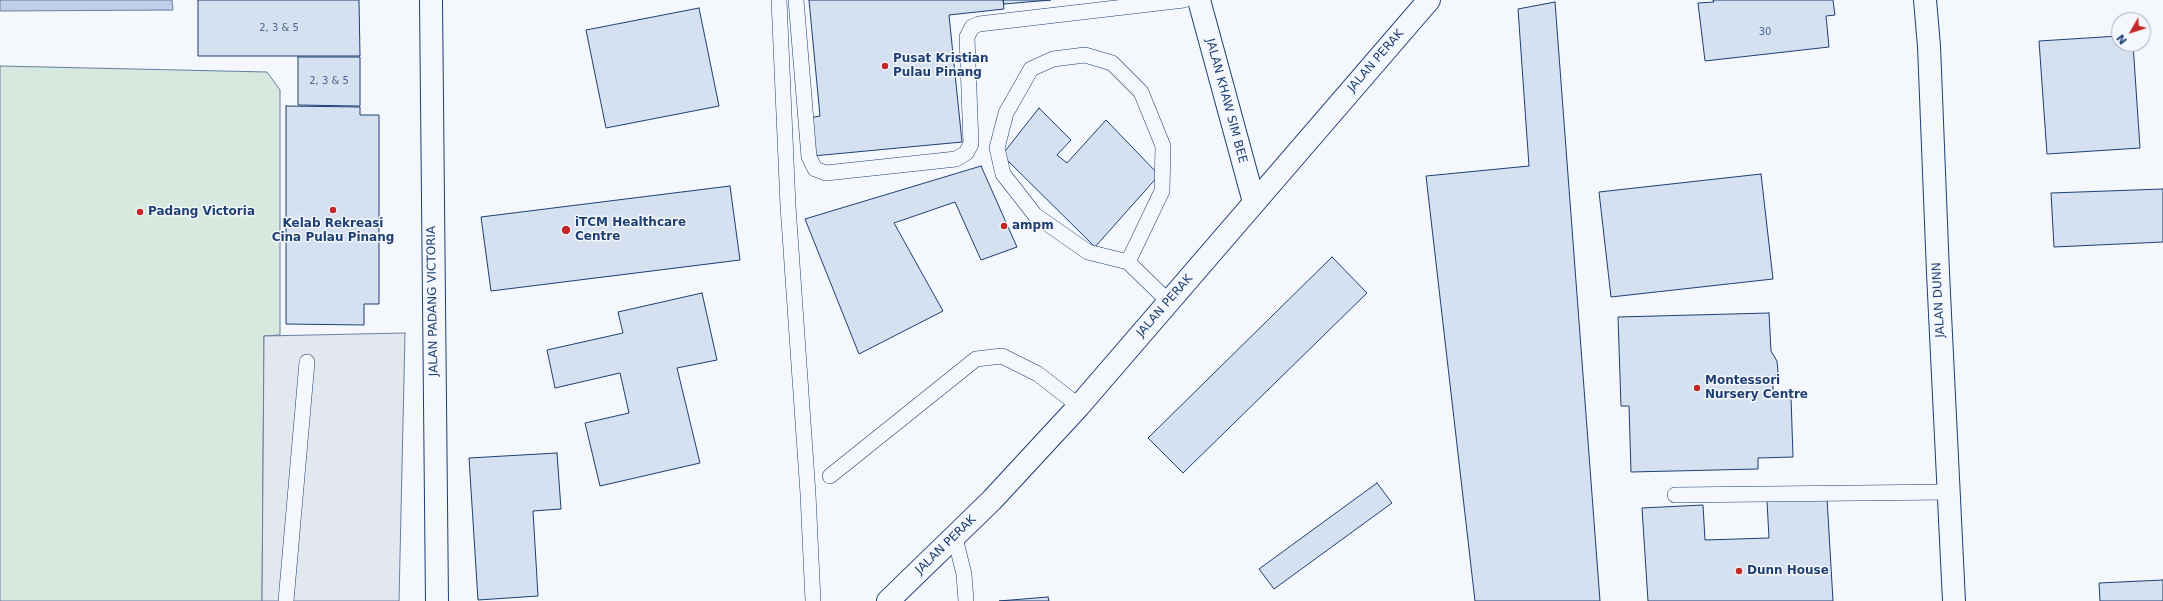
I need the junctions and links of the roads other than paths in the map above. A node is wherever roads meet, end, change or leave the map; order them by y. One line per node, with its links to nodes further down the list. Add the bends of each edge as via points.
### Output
1 (430, 0): 18 (street, JALAN PADANG VICTORIA)
2 (779, 0): 19 (lane, via 788,206)
3 (796, 0): 4 (lane, via 809,157 815,169 826,173 956,159 966,153 971,144 967,37 972,27 979,24)
4 (1184, 0)
5 (1199, 0): 8 (street, JALAN KHAW SIM BEE)
6 (1429, 0): 8 (street, JALAN PERAK)
7 (1925, 0): 14 (street, JALAN DUNN, via 1930,54)
8 (1254, 202): 10 (street, JALAN PERAK)
9 (1128, 262): 9 (lane, via 1162,191 1163,146 1141,92 1112,63 1085,56 1053,59 1031,69 1006,113 997,148 1002,174 1035,215 1088,252); 10 (lane)
10 (1169, 302): 12 (street, JALAN PERAK)
11 (307, 362): 17 (lane)
12 (1079, 406): 13 (lane, via 1038,374 1002,356 976,360); 16 (street, JALAN PERAK)
13 (830, 476)
14 (1949, 492): 15 (lane); 22 (street, JALAN DUNN)
15 (1675, 495)
16 (955, 538): 20 (street, JALAN PERAK); 21 (lane, via 964,574)
17 (286, 601)
18 (437, 601)
19 (813, 601)
20 (888, 601)
21 (966, 601)
22 (1954, 601)

